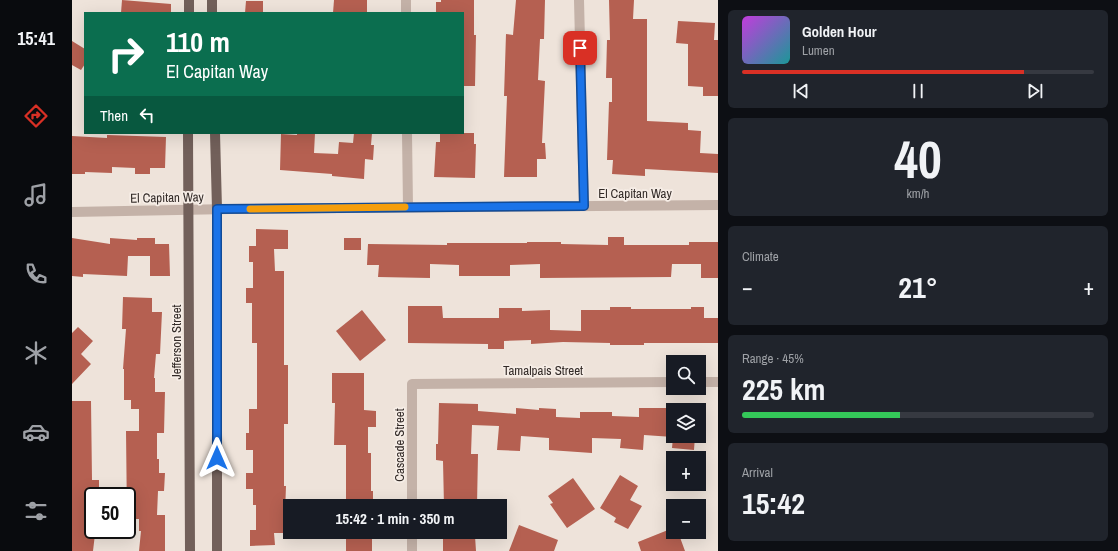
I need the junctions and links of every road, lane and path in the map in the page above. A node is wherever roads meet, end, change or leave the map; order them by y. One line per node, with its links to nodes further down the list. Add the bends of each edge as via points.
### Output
1 (189, 0): 5 (main road)
2 (212, 0): 6 (main road)
3 (406, 0): 7 (street)
4 (579, 0): 12 (street)
5 (189, 12)
6 (212, 12)
7 (406, 12)
8 (188, 134): 15 (main road, Jefferson Street)
9 (215, 134): 14 (main road)
10 (407, 134): 13 (street)
11 (718, 205): 12 (street, El Capitan Way)
12 (584, 206): 13 (street, El Capitan Way)
13 (408, 207): 14 (street, El Capitan Way)
14 (217, 209): 15 (street, El Capitan Way); 24 (main road)
15 (188, 210): 16 (street, El Capitan Way); 23 (main road, Jefferson Street)
16 (72, 212)
17 (666, 382): 20 (street, Tamalpais Street)
18 (706, 382): 19 (street)
19 (718, 382)
20 (412, 384): 21 (street, Cascade Street)
21 (412, 499)
22 (412, 539): 25 (street)
23 (190, 551)
24 (217, 551)
25 (412, 551)

